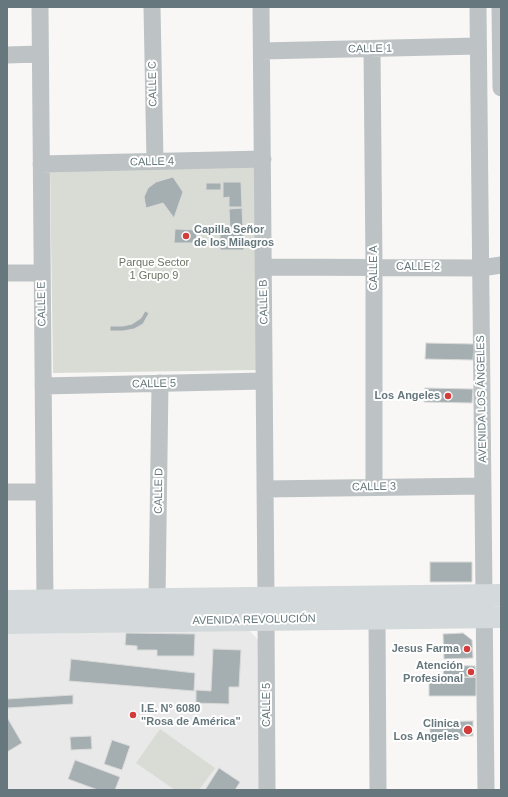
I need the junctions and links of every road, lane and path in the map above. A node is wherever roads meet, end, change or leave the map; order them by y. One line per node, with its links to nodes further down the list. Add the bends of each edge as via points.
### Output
1 (40, 7): 10 (street, CALLE E)
2 (152, 7): 14 (street, CALLE C)
3 (261, 7): 9 (street, CALLE B)
4 (478, 7): 6 (street, AVENIDA LOS ÁNGELES)
5 (500, 7): 8 (street)
6 (478, 46): 7 (street, CALLE 1); 19 (street, AVENIDA LOS ÁNGELES)
7 (372, 48): 9 (street, CALLE 1); 18 (street, CALLE A)
8 (501, 48): 12 (street)
9 (262, 51): 13 (street, CALLE B)
10 (40, 54): 11 (street); 15 (street, CALLE E)
11 (7, 55)
12 (501, 88)
13 (263, 159): 14 (street, CALLE 4); 17 (street, CALLE B)
14 (155, 162): 15 (street, CALLE 4)
15 (41, 164): 21 (street, CALLE E)
16 (501, 265): 19 (street, CALLE 2)
17 (263, 267): 18 (street, CALLE 2); 22 (street, CALLE B)
18 (374, 267): 19 (street, CALLE 2); 26 (street, CALLE A)
19 (481, 268): 25 (street, AVENIDA LOS ÁNGELES)
20 (7, 273): 21 (street)
21 (42, 273): 24 (street, CALLE E)
22 (264, 381): 23 (street, CALLE 5); 27 (street, CALLE B)
23 (160, 383): 24 (street, CALLE 5); 32 (street, CALLE D)
24 (43, 386): 29 (street, CALLE E)
25 (483, 486): 26 (street, CALLE 3); 30 (street, AVENIDA LOS ÁNGELES)
26 (374, 487): 27 (street, CALLE 3)
27 (265, 489): 31 (street, CALLE B)
28 (7, 492): 29 (street)
29 (44, 492): 34 (street, CALLE E)
30 (493, 595): 31 (main road, AVENIDA REVOLUCIÓN); 35 (street, AVENIDA LOS ÁNGELES)
31 (266, 598): 32 (main road, AVENIDA REVOLUCIÓN)
32 (157, 600): 34 (main road, AVENIDA REVOLUCIÓN)
33 (7, 601): 34 (main road, AVENIDA REVOLUCIÓN)
34 (45, 601)
35 (493, 617): 36 (main road, AVENIDA REVOLUCIÓN); 41 (street, AVENIDA LOS ÁNGELES)
36 (377, 618): 37 (main road, AVENIDA REVOLUCIÓN); 40 (street)
37 (266, 620): 38 (main road, AVENIDA REVOLUCIÓN); 39 (street, CALLE 5)
38 (7, 623)
39 (267, 790)
40 (378, 790)
41 (486, 790)

